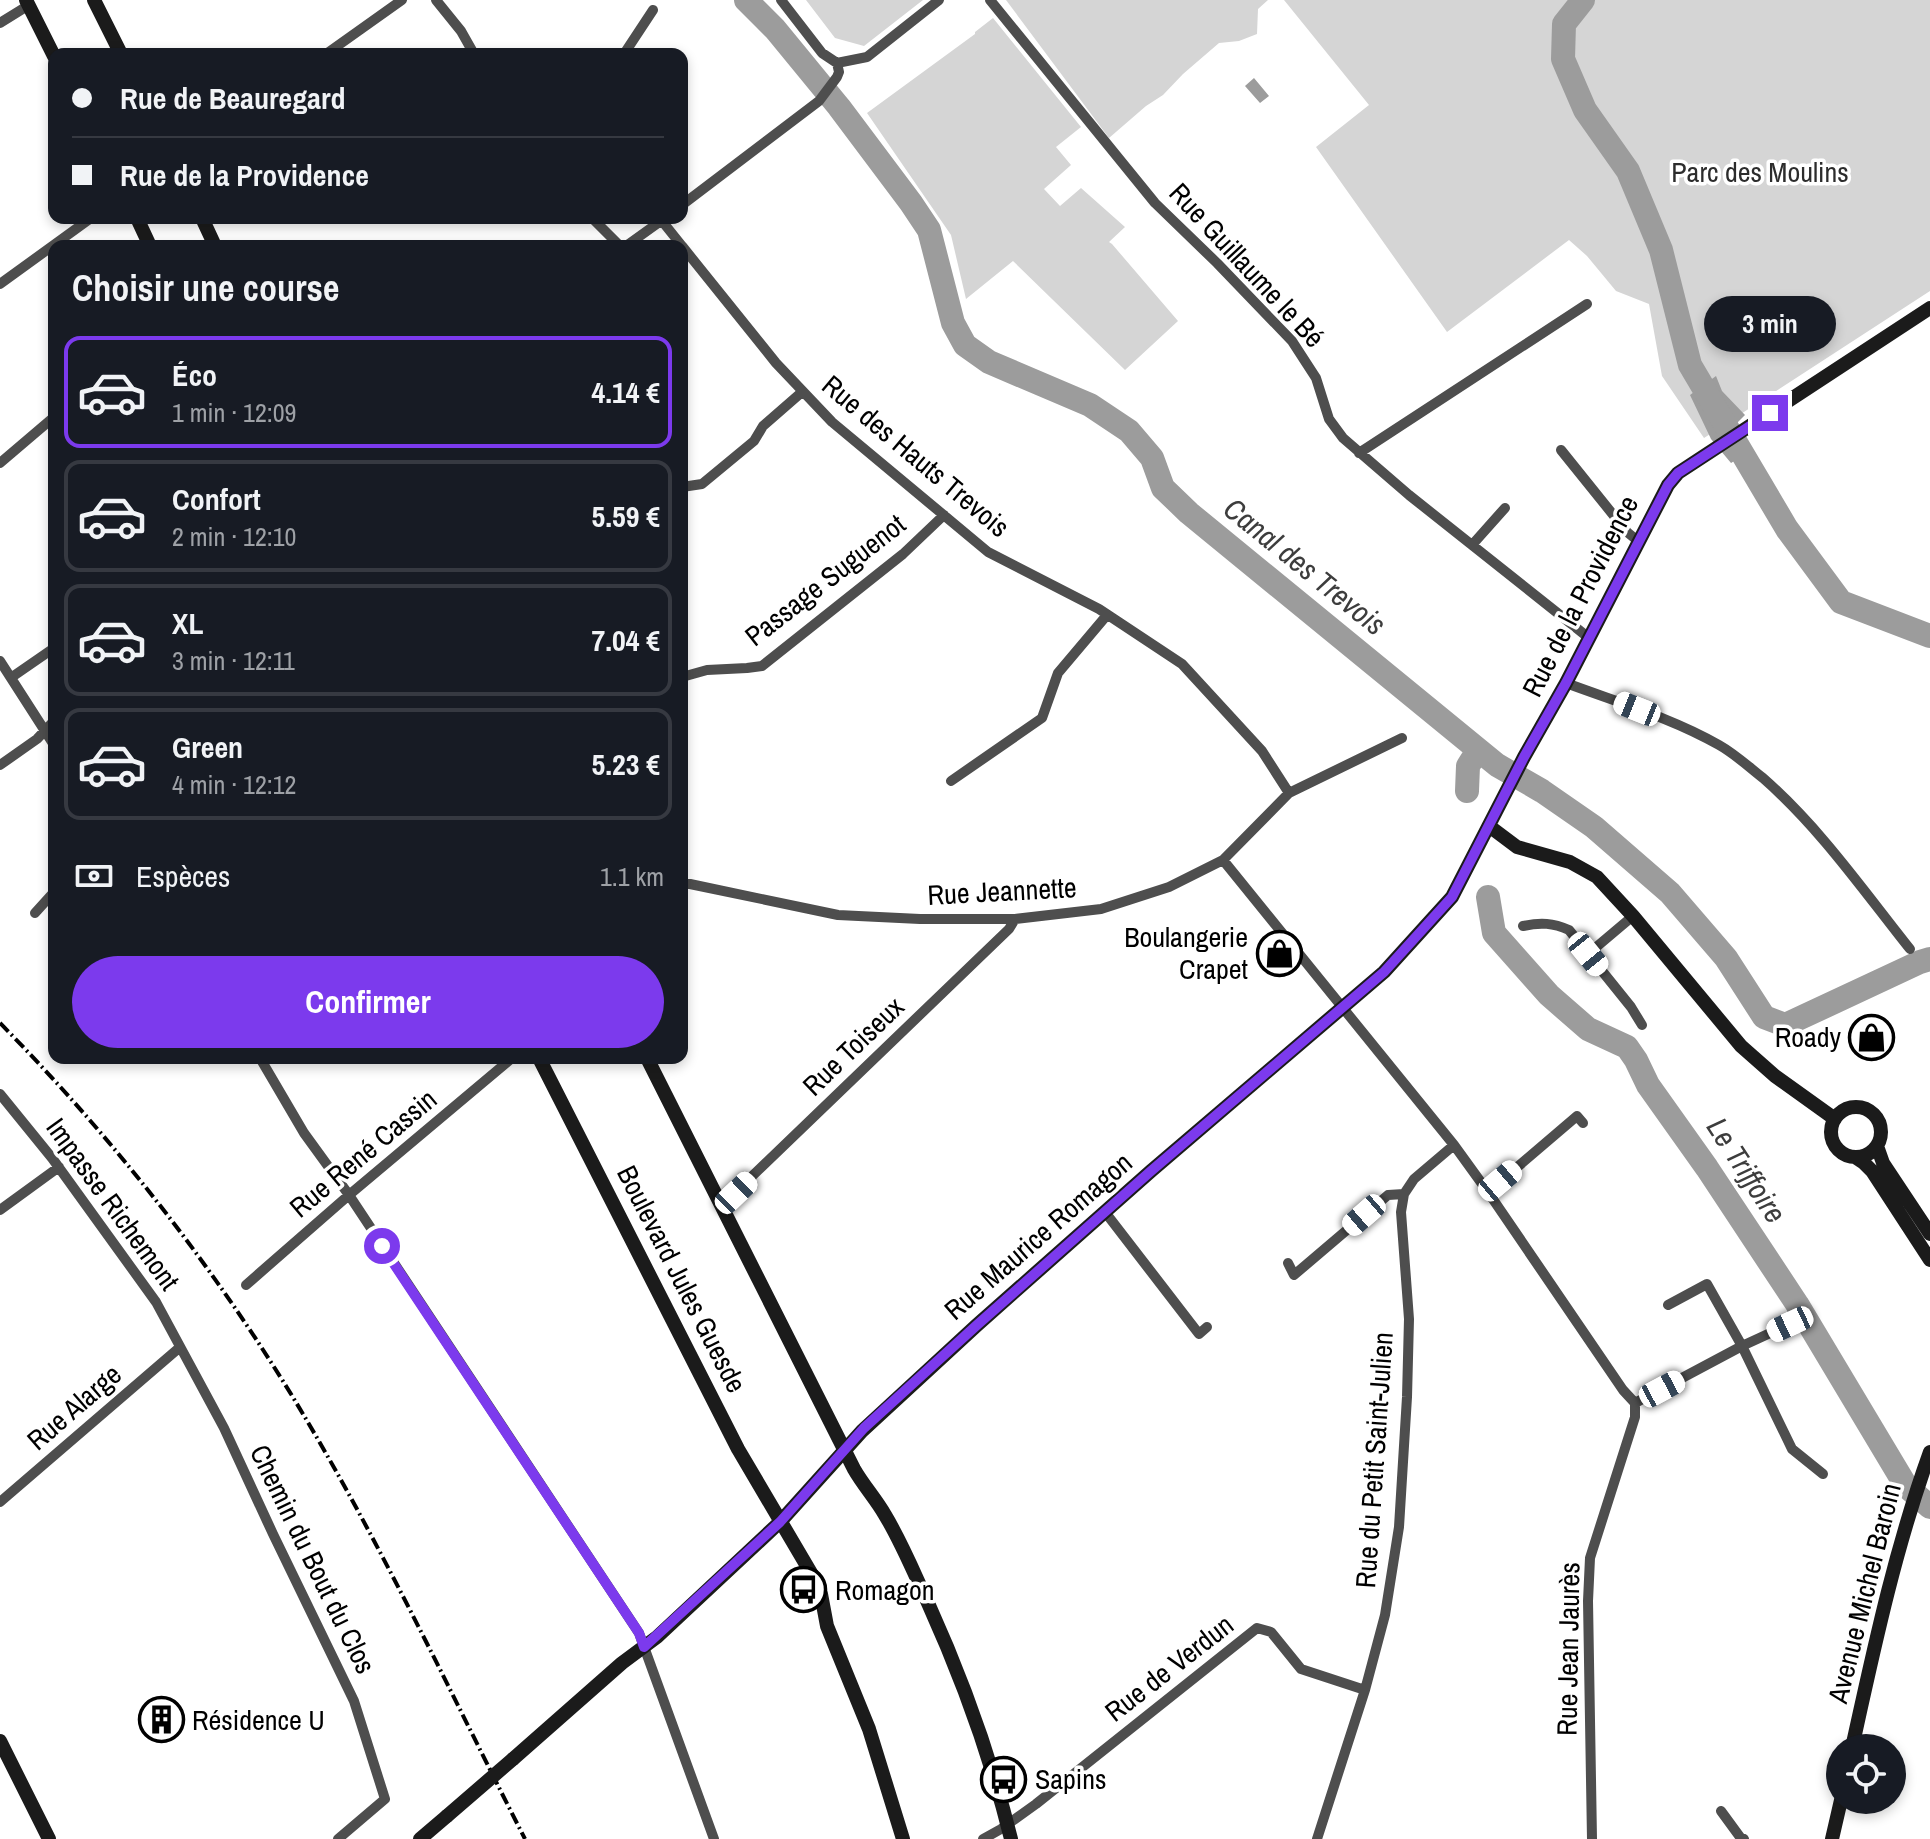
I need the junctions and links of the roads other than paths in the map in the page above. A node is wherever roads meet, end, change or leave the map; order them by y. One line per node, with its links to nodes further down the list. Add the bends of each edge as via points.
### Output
1 (94, 0): 11 (street)
2 (402, 0): 12 (street)
3 (436, 0): 13 (street)
4 (781, 0): 15 (street, via 822,53)
5 (939, 0): 15 (street, via 867,57)
6 (990, 0): 31 (street, Rue Guillaume le Bé, via 1155,203 1292,341 1316,378 1329,419)
7 (27, 3): 9 (street); 10 (street)
8 (653, 10): 14 (street)
9 (0, 23)
10 (50, 48)
11 (118, 48)
12 (334, 48)
13 (471, 48)
14 (628, 48)
15 (837, 63): 16 (street, via 837,77 819,101)
16 (688, 200)
17 (83, 224): 20 (street)
18 (599, 224): 21 (street)
19 (656, 224): 22 (street)
20 (61, 240)
21 (616, 240)
22 (632, 240)
23 (48, 249): 25 (street)
24 (688, 253): 28 (street, Rue des Hauts Trevois)
25 (0, 284)
26 (1587, 304): 31 (street)
27 (1930, 308): 36 (street, Rue de la Providence, via 1678,473)
28 (802, 392): 33 (street, via 702,484); 35 (street, Rue des Hauts Trevois)
29 (48, 422): 32 (street)
30 (1561, 450): 36 (street)
31 (1359, 453): 37 (street, Rue Guillaume le Bé)
32 (0, 463)
33 (688, 486)
34 (1505, 508): 37 (street)
35 (944, 515): 38 (street, Rue des Hauts Trevois, via 988,552); 42 (street, Passage Suguenot, via 762,666)
36 (1638, 541): 39 (street, Rue de la Providence)
37 (1472, 545): 39 (street, Rue Guillaume le Bé)
38 (1107, 615): 51 (street, via 1058,673 1042,718); 52 (street, Rue des Hauts Trevois, via 1182,664 1262,751)
39 (1589, 638): 44 (street, Rue de la Providence)
40 (48, 652): 43 (street)
41 (0, 661): 43 (street)
42 (688, 675)
43 (12, 677): 46 (street)
44 (1566, 683): 49 (street, Rue de la Providence); 61 (street, via 1720,745 1753,770 1828,844)
45 (48, 726): 46 (street)
46 (44, 729): 47 (street); 50 (street)
47 (48, 735)
48 (1402, 738): 52 (street, Rue Jeannette)
49 (1524, 757): 53 (street, Rue Maurice Romagon)
50 (0, 765)
51 (951, 781)
52 (1289, 793): 54 (street, Rue Jeannette)
53 (1489, 826): 58 (street, via 1517,847 1570,862 1597,877); 63 (street, Rue Maurice Romagon, via 1452,897 1384,972)
54 (1223, 860): 59 (street, Rue Jeannette, via 1169,887 1101,909); 63 (street)
55 (688, 884): 59 (street, Rue Jeannette, via 838,915)
56 (48, 899): 57 (street)
57 (35, 913)
58 (1633, 916): 62 (street); 70 (street, via 1741,1046)
59 (1015, 919): 79 (street, Rue Toiseux)
60 (1523, 926): 62 (street, via 1539,922 1569,930)
61 (1910, 949)
62 (1588, 954): 64 (street)
63 (1343, 1007): 72 (street); 81 (street, Rue Maurice Romagon)
64 (1642, 1025)
65 (264, 1064): 78 (street)
66 (505, 1064): 78 (street, Rue René Cassin)
67 (542, 1064): 96 (street, Boulevard Jules Guesde)
68 (650, 1064): 79 (street)
69 (0, 1094): 75 (street, Impasse Richemont)
70 (1835, 1119): 73 (street, via 1854,1108 1870,1112 1881,1130); 74 (street, via 1834,1144)
71 (1583, 1123): 76 (street, via 1577,1116)
72 (1454, 1145): 76 (street); 77 (street)
73 (1877, 1146): 74 (street); 82 (street)
74 (1855, 1157): 83 (street, via 1872,1171)
75 (59, 1167): 80 (street); 90 (street, Impasse Richemont, via 156,1302)
76 (1488, 1192): 91 (street)
77 (1404, 1194): 84 (street, via 1388,1195 1294,1275); 98 (street, Rue du Petit Saint-Julien, via 1409,1335 1399,1527 1385,1615)
78 (349, 1195): 85 (street, Rue René Cassin); 97 (street)
79 (721, 1206): 92 (street)
80 (0, 1210)
81 (1105, 1212): 88 (street, via 1199,1334); 92 (street, Rue Maurice Romagon)
82 (1930, 1234)
83 (1930, 1260)
84 (1288, 1263)
85 (246, 1285)
86 (1668, 1305): 89 (street, via 1707,1284)
87 (1790, 1324): 89 (street)
88 (1207, 1327)
89 (1742, 1346): 91 (street); 94 (street, via 1792,1449)
90 (179, 1348): 95 (street, Rue Alarge); 107 (street, Chemin du Bout du Clos, via 224,1428 354,1701 385,1799)
91 (1635, 1403): 112 (street, Rue Jean Jaurès, via 1590,1558)
92 (845, 1448): 96 (street, Rue Maurice Romagon); 104 (street, via 886,1516 939,1627)
93 (1930, 1452): 99 (street, Avenue Michel Baroin, via 1889,1584)
94 (1823, 1474)
95 (0, 1502)
96 (780, 1522): 97 (street, Rue Maurice Romagon); 109 (street, Boulevard Jules Guesde, via 821,1594 827,1626 869,1729)
97 (644, 1647): 105 (street); 108 (street, Rue Maurice Romagon, bridge)
98 (1365, 1690): 104 (street, Rue de Verdun, via 1301,1669 1271,1632 1257,1628 1036,1804); 111 (street, Rue du Petit Saint-Julien)
99 (1855, 1734)
100 (0, 1741): 101 (street)
101 (6, 1767): 106 (street)
102 (1721, 1811): 113 (street)
103 (1838, 1814): 114 (street)
104 (1009, 1832): 110 (street)
105 (711, 1837)
106 (49, 1839)
107 (338, 1839)
108 (420, 1839)
109 (903, 1839)
110 (983, 1839)
111 (1317, 1839)
112 (1592, 1839)
113 (1744, 1839)
114 (1832, 1839)

